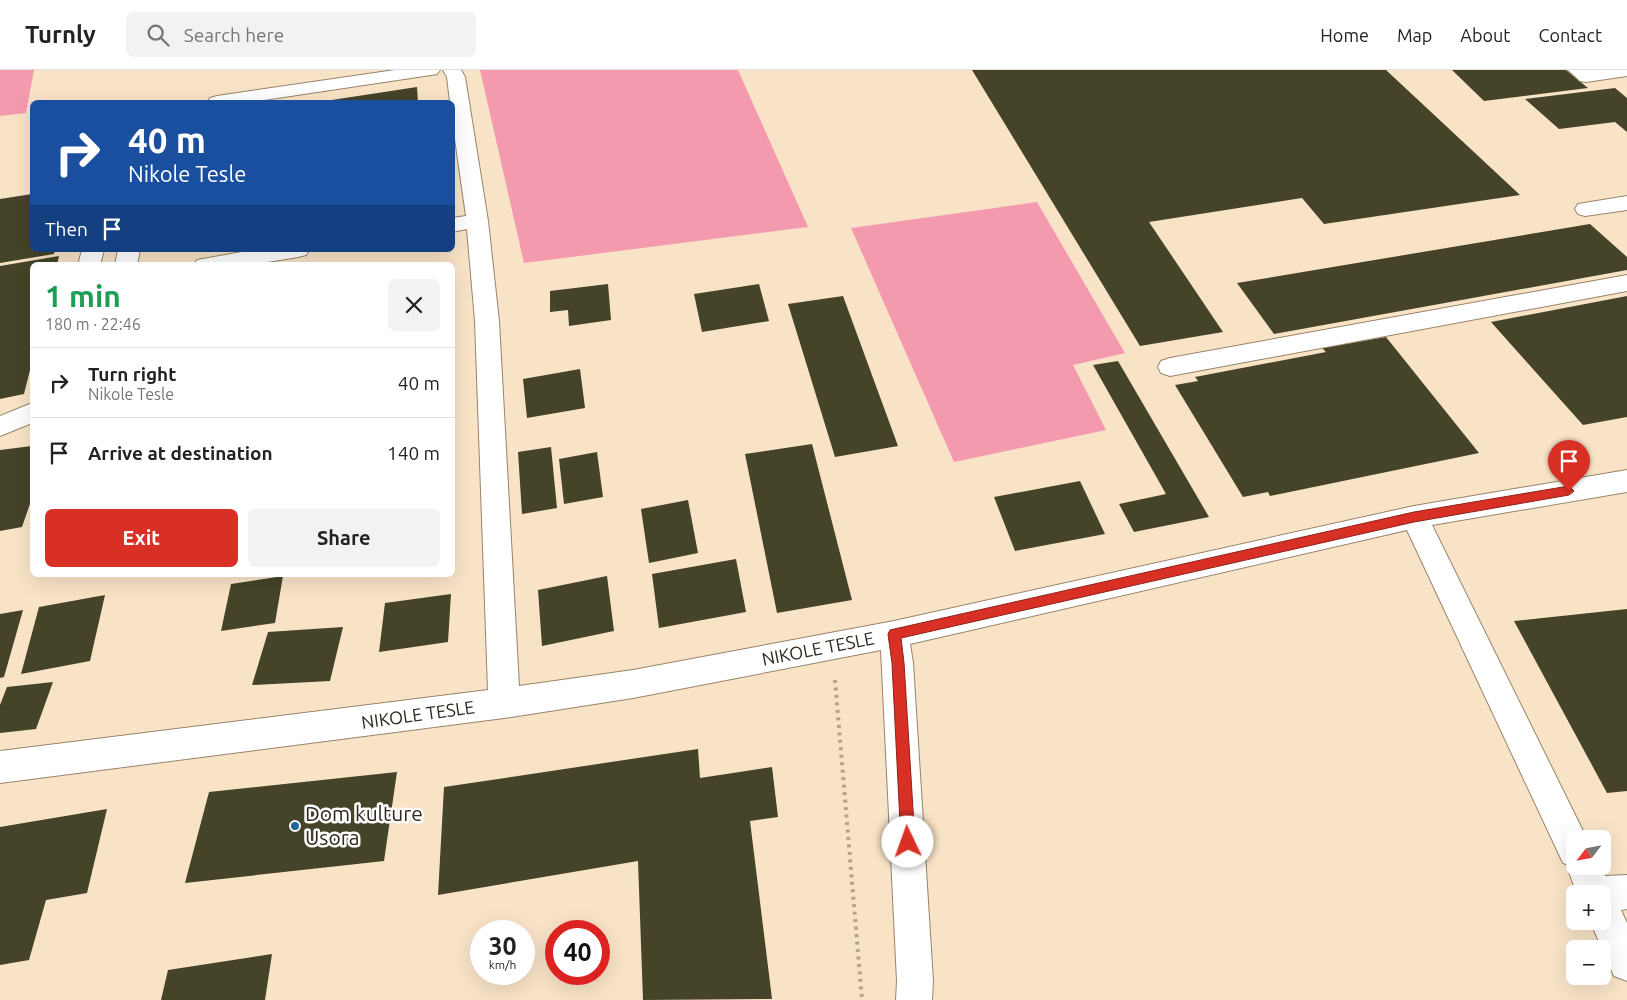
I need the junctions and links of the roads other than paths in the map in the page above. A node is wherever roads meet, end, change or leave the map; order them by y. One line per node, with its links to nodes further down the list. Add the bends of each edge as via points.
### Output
1 (431, 70): 5 (street)
2 (452, 70): 8 (street, via 456,77)
3 (1627, 71): 4 (street)
4 (1581, 74)
5 (230, 100)
6 (1627, 203): 7 (street)
7 (1585, 209)
8 (465, 223): 18 (street, via 487,321)
9 (286, 252): 10 (street)
10 (224, 262)
11 (1627, 283): 12 (street)
12 (1170, 367)
13 (30, 414): 14 (street)
14 (0, 426)
15 (1627, 481): 16 (street, NIKOLE TESLE)
16 (1414, 517): 17 (street, NIKOLE TESLE); 20 (street)
17 (894, 634): 18 (street, NIKOLE TESLE, via 633,684); 25 (street, via 899,673)
18 (504, 703): 19 (street, NIKOLE TESLE)
19 (0, 767)
20 (1566, 832)
21 (1627, 892): 22 (street)
22 (1611, 893)
23 (1611, 928): 24 (street)
24 (1627, 963)
25 (914, 1000)

